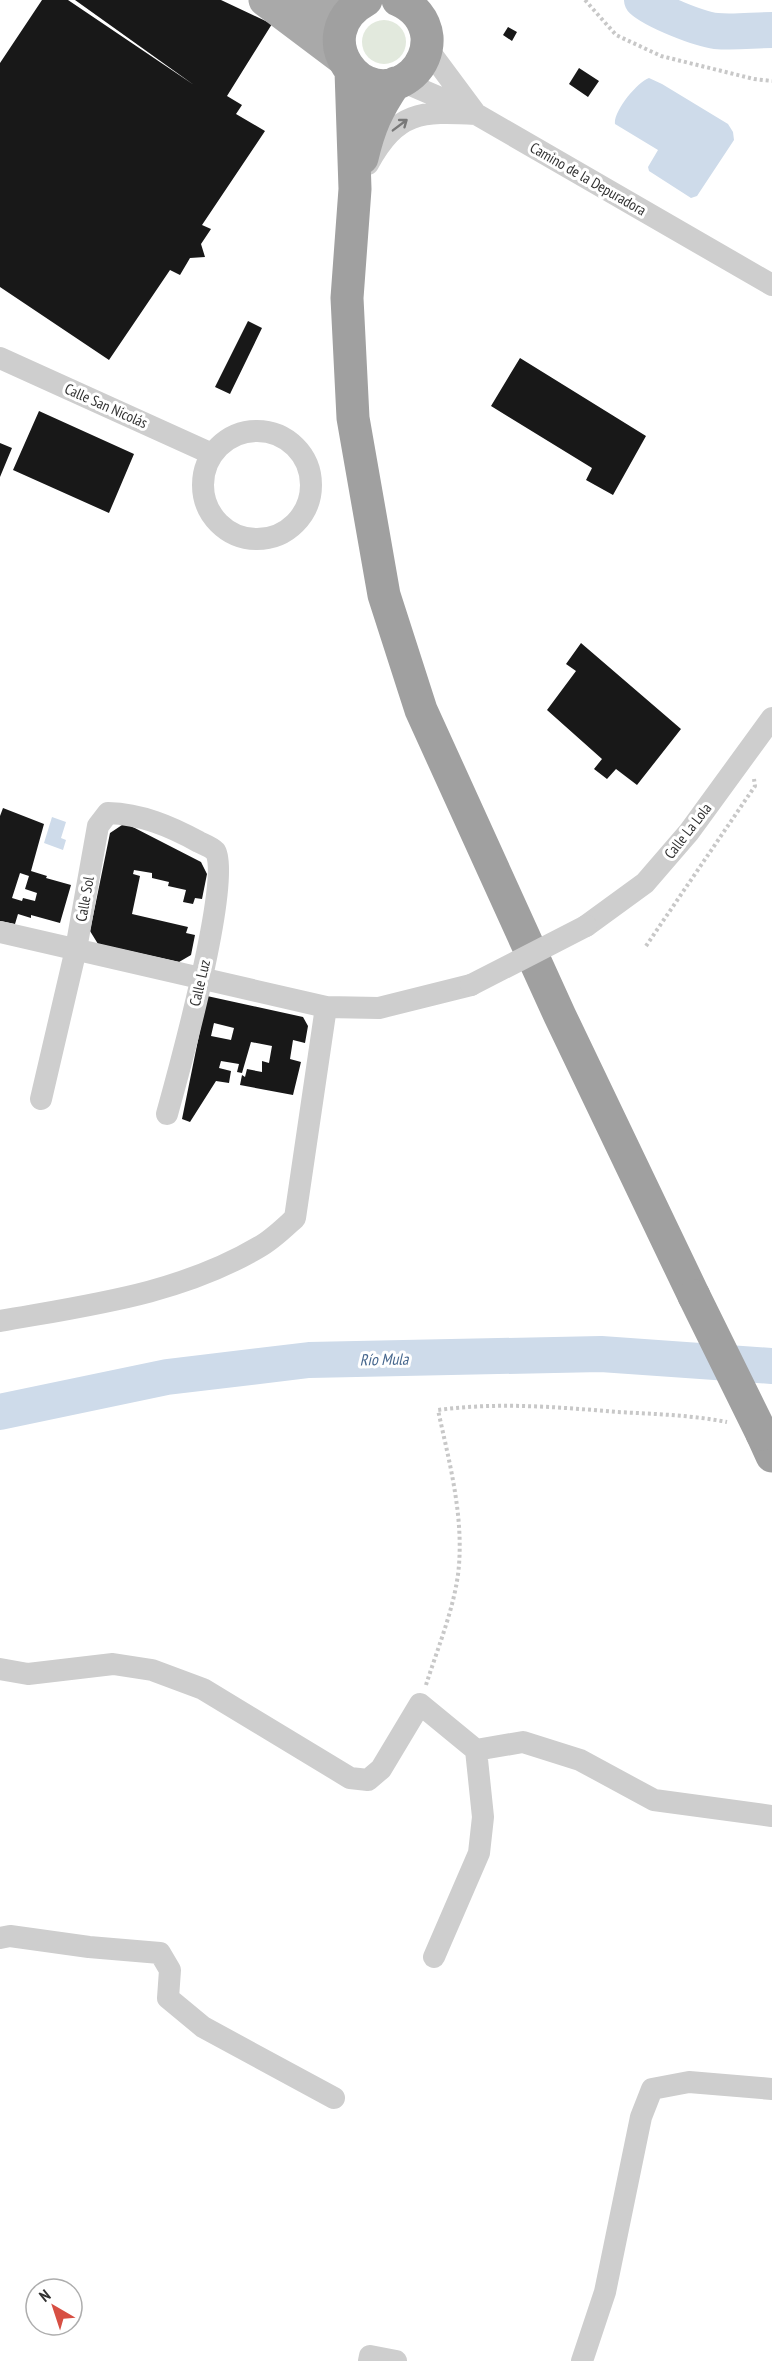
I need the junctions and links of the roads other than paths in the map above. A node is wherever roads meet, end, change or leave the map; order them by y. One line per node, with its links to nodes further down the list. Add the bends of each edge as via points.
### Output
1 (265, 0): 6 (main road)
2 (274, 0): 4 (main road, via 326,9)
3 (405, 1): 5 (highway, via 422,20)
4 (361, 2): 6 (highway, via 346,16 340,29 339,44)
5 (427, 48): 7 (highway, via 416,70); 8 (street, Camino de la Depuradora)
6 (346, 65): 7 (highway, via 370,83); 9 (highway)
7 (398, 82): 8 (street); 9 (highway, via 378,108 368,132)
8 (476, 114): 9 (street, one-way to 8, via 377,147 417,114); 10 (street, Camino de la Depuradora)
9 (355, 189): 22 (highway, bridge, via 347,298 353,418 384,595 425,720)
10 (772, 285)
11 (0, 358): 12 (street, Calle San Nicolás)
12 (212, 454): 12 (street, via 204,471 202,489 206,507 216,522 248,539 266,539 298,522 307,506 311,480 303,455 291,442 258,430 224,441)
13 (772, 718): 18 (street, Calle La Lola, bridge, via 689,832 645,883 586,926 471,985 379,1008)
14 (214, 850): 16 (street, Calle Sol, via 171,826 108,813 98,826); 17 (street, Calle Luz, via 219,862 217,894)
15 (0, 932): 16 (street, Calle La Lola)
16 (76, 949): 17 (street, Calle La Lola); 19 (street, Calle Sol)
17 (202, 978): 18 (street, Calle La Lola); 20 (street, Calle Luz)
18 (326, 1007): 21 (street, via 295,1218 261,1247 189,1281 127,1298)
19 (41, 1099)
20 (167, 1114)
21 (0, 1321)
22 (757, 1438)
23 (0, 1669): 24 (street, via 28,1674 113,1664 152,1670 203,1689 350,1778 368,1779 381,1769 420,1704)
24 (476, 1750): 25 (street, via 523,1742 580,1760 654,1800); 27 (street, via 483,1817 479,1853)
25 (772, 1816)
26 (0, 1938): 29 (street, via 160,1953 170,1970 168,1998 203,2027)
27 (434, 1957)
28 (772, 2089): 32 (street, via 689,2082 652,2089 641,2117 605,2292)
29 (334, 2098)
30 (369, 2361): 31 (street, via 370,2356)
31 (396, 2361)
32 (582, 2361)

